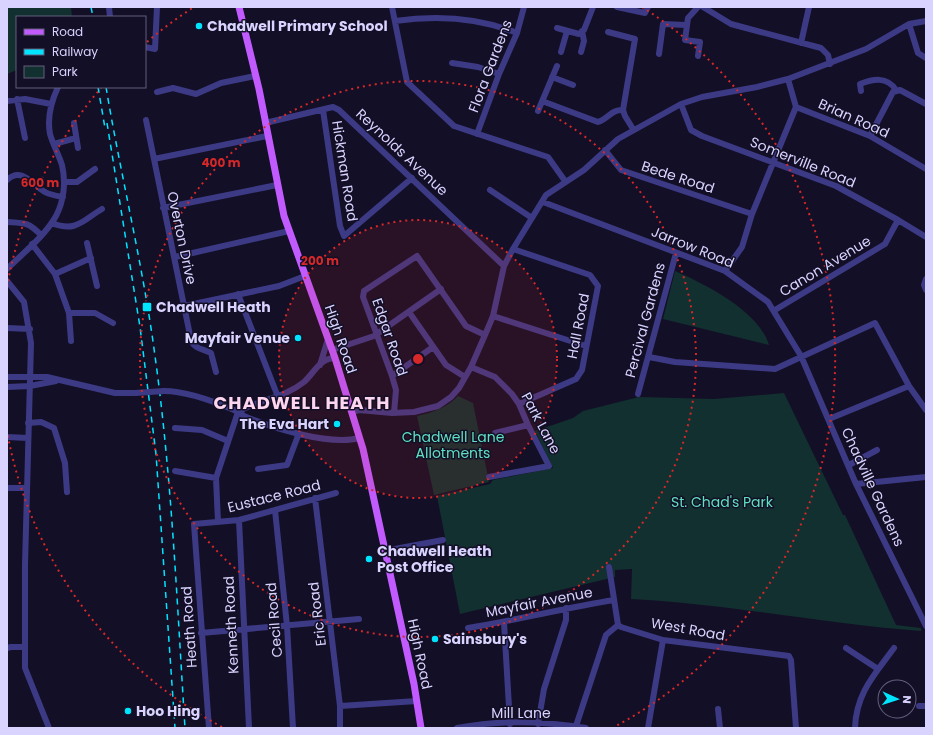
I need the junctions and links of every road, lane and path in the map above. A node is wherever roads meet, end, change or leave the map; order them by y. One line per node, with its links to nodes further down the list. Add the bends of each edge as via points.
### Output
1 (157, 7): 21 (street, via 155,49)
2 (240, 7): 31 (main road, High Road)
3 (392, 7): 11 (street)
4 (524, 7): 19 (street, Flora Gardens)
5 (593, 7): 17 (street)
6 (618, 7): 7 (street, via 645,13)
7 (648, 7)
8 (698, 7): 14 (street, via 688,18)
9 (703, 7): 20 (street, via 731,24)
10 (809, 7): 20 (street)
11 (395, 21): 19 (street, via 429,17 484,22); 53 (street, via 407,82 454,126)
12 (926, 21): 13 (street)
13 (909, 24): 26 (street, via 918,53); 28 (street, via 866,49)
14 (686, 25): 24 (street, via 663,24); 25 (street, via 685,40 700,42)
15 (557, 28): 16 (street)
16 (566, 31): 17 (street, via 579,34); 22 (street)
17 (582, 31): 23 (street, via 584,41)
18 (608, 32): 47 (street, via 635,39)
19 (517, 33): 30 (street, Flora Gardens)
20 (801, 43): 28 (street, via 821,48 828,55)
21 (146, 47)
22 (561, 52)
23 (581, 52)
24 (659, 54)
25 (698, 56)
26 (926, 58)
27 (452, 63): 30 (street, via 478,66)
28 (830, 64): 33 (street)
29 (557, 66): 32 (street)
30 (499, 74): 53 (street, Flora Gardens)
31 (255, 76): 38 (street, via 222,83 196,94 173,88); 50 (main road, High Road)
32 (552, 77): 34 (street); 41 (street)
33 (788, 79): 43 (street, via 757,88 702,97); 45 (street, Brian Road)
34 (573, 85)
35 (58, 88): 42 (street)
36 (896, 90): 37 (street, via 892,84 883,80 871,80 860,84); 44 (street); 55 (street)
37 (861, 91)
38 (157, 92)
39 (17, 99): 40 (street); 42 (street); 56 (street)
40 (7, 101)
41 (542, 101): 47 (street, via 598,122 615,111); 48 (street)
42 (51, 104): 58 (street, via 49,122)
43 (682, 104): 52 (street); 62 (street, Somerville Road, via 691,130)
44 (926, 104)
45 (796, 107): 55 (street, Brian Road); 62 (street)
46 (323, 110): 50 (street, Reynolds Avenue); 66 (street, Reynolds Avenue, via 332,107 339,110); 66 (street, Hickman Road, via 340,226 344,236)
47 (623, 110): 52 (street)
48 (538, 111)
49 (146, 120): 61 (street, Overton Drive)
50 (265, 122): 54 (main road, High Road)
51 (74, 123): 57 (street)
52 (633, 130): 60 (street)
53 (477, 134): 68 (street, via 548,157)
54 (267, 136): 61 (street); 69 (main road, High Road)
55 (870, 136): 64 (street, Brian Road)
56 (25, 138)
57 (76, 138): 58 (street); 59 (street)
58 (54, 144): 67 (street, via 62,165)
59 (78, 148)
60 (605, 150): 68 (street, via 584,170); 75 (street, Bede Road, via 621,170)
61 (154, 159): 73 (street, Overton Drive)
62 (774, 162): 75 (street); 77 (street, Somerville Road, via 836,186)
63 (95, 169): 67 (street, via 78,182)
64 (926, 169)
65 (8, 177): 71 (street, via 28,177 46,193)
66 (412, 178): 89 (street, Reynolds Avenue)
67 (64, 182): 71 (street)
68 (565, 182): 72 (street, via 546,195)
69 (277, 185): 73 (street); 80 (main road, High Road)
70 (490, 190): 76 (street)
71 (63, 197): 79 (street)
72 (543, 202): 76 (street); 86 (street, Jarrow Road)
73 (163, 208): 87 (street, Overton Drive)
74 (102, 209): 79 (street, via 75,227)
75 (752, 214): 91 (street, via 742,247)
76 (532, 218): 85 (street)
77 (898, 220): 82 (street, Somerville Road); 101 (street, Canon Avenue, via 885,244)
78 (7, 222): 81 (street, via 23,222)
79 (52, 223): 81 (street)
80 (289, 231): 87 (street); 93 (main road, High Road)
81 (41, 235): 84 (street)
82 (926, 237)
83 (87, 243): 88 (street)
84 (32, 244): 90 (street); 92 (street)
85 (512, 249): 89 (street); 112 (street, Hall Road, via 590,275 594,280 598,286)
86 (676, 253): 91 (street, Jarrow Road); 116 (street, Percival Gardens)
87 (175, 257): 100 (street, Overton Drive)
88 (91, 258): 92 (street); 96 (street)
89 (504, 266): 104 (street)
90 (7, 269)
91 (724, 271): 101 (street, Jarrow Road, via 768,302)
92 (55, 274): 103 (street)
93 (305, 276): 99 (street, via 279,286); 110 (main road, High Road)
94 (926, 279): 98 (street)
95 (7, 281): 107 (street, via 24,302)
96 (97, 286)
97 (441, 289): 102 (street); 108 (street, Edgar Road, via 417,256 363,293); 109 (street, via 466,326)
98 (926, 290)
99 (238, 294): 100 (street); 130 (street)
100 (184, 306): 120 (street, Overton Drive, via 192,344 211,353)
101 (775, 310): 115 (street, Jarrow Road)
102 (409, 312): 108 (street); 113 (street)
103 (69, 313): 105 (street, via 95,313); 111 (street)
104 (493, 316): 109 (street); 112 (street)
105 (113, 323)
106 (7, 328): 107 (street)
107 (30, 329): 123 (street)
108 (377, 334): 114 (street); 121 (street, Edgar Road)
109 (485, 335): 119 (street)
110 (328, 339): 114 (main road, High Road); 118 (street)
111 (71, 341)
112 (586, 346): 131 (street, Hall Road, via 582,370 576,379)
113 (433, 347): 121 (street); 124 (street, via 451,370)
114 (332, 350): 117 (main road, High Road)
115 (801, 356): 116 (street, via 770,370 675,362); 128 (street, via 876,323); 138 (street, Chadville Gardens)
116 (649, 357): 129 (street, Percival Gardens)
117 (335, 358): 118 (street); 135 (main road, High Road)
118 (320, 364): 130 (street, via 304,382)
119 (471, 366): 124 (street); 131 (street, Park Lane, via 502,382)
120 (216, 372)
121 (392, 376): 136 (street, Edgar Road, via 396,390)
122 (7, 377): 123 (street)
123 (30, 377): 125 (street, via 47,377); 127 (street)
124 (465, 377): 136 (street, via 451,397 438,406 414,412)
125 (60, 381): 127 (street); 134 (street, bridge, via 116,393 164,391 198,397)
126 (7, 386): 127 (street)
127 (30, 386): 139 (street)
128 (909, 386): 133 (street); 138 (street)
129 (638, 394)
130 (278, 397): 132 (street)
131 (519, 404): 140 (street, Park Lane)
132 (251, 406): 134 (street); 137 (street)
133 (926, 410)
134 (238, 412): 137 (street); 147 (street)
135 (352, 412): 136 (street); 146 (main road, High Road)
136 (394, 412)
137 (249, 418): 142 (street)
138 (829, 419): 149 (street, Chadville Gardens)
139 (28, 423): 145 (street); 158 (street, via 41,422 54,428 65,463)
140 (528, 425): 143 (street); 153 (street, Park Lane, via 549,466)
141 (175, 428): 147 (street, via 202,430)
142 (299, 433): 146 (street, via 328,440); 150 (street, via 287,465)
143 (495, 433)
144 (7, 437): 145 (street)
145 (28, 438): 157 (street)
146 (359, 438): 166 (main road, High Road)
147 (228, 441): 154 (street)
148 (877, 450): 149 (street)
149 (849, 465): 155 (street, Chadville Gardens)
150 (258, 469)
151 (175, 471): 154 (street)
152 (926, 476): 155 (street)
153 (489, 477)
154 (216, 478): 163 (street)
155 (856, 484): 175 (street, Chadville Gardens)
156 (7, 488): 157 (street)
157 (27, 488): 180 (street)
158 (67, 492)
159 (336, 493): 160 (street, Eustace Road)
160 (315, 498): 161 (street, Eustace Road); 171 (street, Eric Road)
161 (275, 510): 162 (street, Eustace Road); 174 (street, Cecil Road)
162 (239, 520): 163 (street, Eustace Road); 177 (street, Kenneth Road)
163 (218, 522): 164 (street, Eustace Road)
164 (194, 524): 178 (street, Heath Road)
165 (443, 540): 166 (street)
166 (384, 551): 185 (main road, High Road)
167 (609, 567): 168 (street)
168 (614, 600): 169 (street, Mayfair Avenue); 173 (street)
169 (566, 608): 172 (street, Mayfair Avenue); 191 (street, via 566,620 544,689)
170 (359, 619): 171 (street)
171 (331, 622): 174 (street); 186 (street, Eric Road)
172 (504, 622): 176 (street, Mayfair Avenue); 190 (street)
173 (618, 625): 179 (street, West Road); 193 (street, via 606,635)
174 (287, 626): 177 (street); 197 (street, Cecil Road)
175 (926, 626)
176 (468, 628)
177 (243, 630): 178 (street); 196 (street, Kenneth Road)
178 (201, 633): 195 (street, Heath Road)
179 (663, 640): 202 (street); 204 (street, West Road, via 789,656)
180 (24, 647): 181 (street); 194 (street, via 25,668)
181 (7, 648)
182 (846, 648): 184 (street)
183 (894, 648): 184 (street)
184 (878, 669): 205 (street, via 864,687)
185 (417, 701): 186 (street); 199 (main road, High Road)
186 (340, 706): 198 (street, Eric Road)
187 (919, 706): 188 (street)
188 (926, 706)
189 (718, 709): 203 (street)
190 (510, 724): 191 (street, Mill Lane); 200 (street, Mill Lane, via 480,724)
191 (538, 724): 192 (street, Mill Lane)
192 (548, 726): 193 (street, Mill Lane)
193 (576, 726): 201 (street, Mill Lane)
194 (49, 728)
195 (209, 728)
196 (249, 728)
197 (293, 728)
198 (340, 728)
199 (421, 728)
200 (457, 728)
201 (586, 728)
202 (648, 728)
203 (720, 728)
204 (796, 728)
205 (855, 728)

